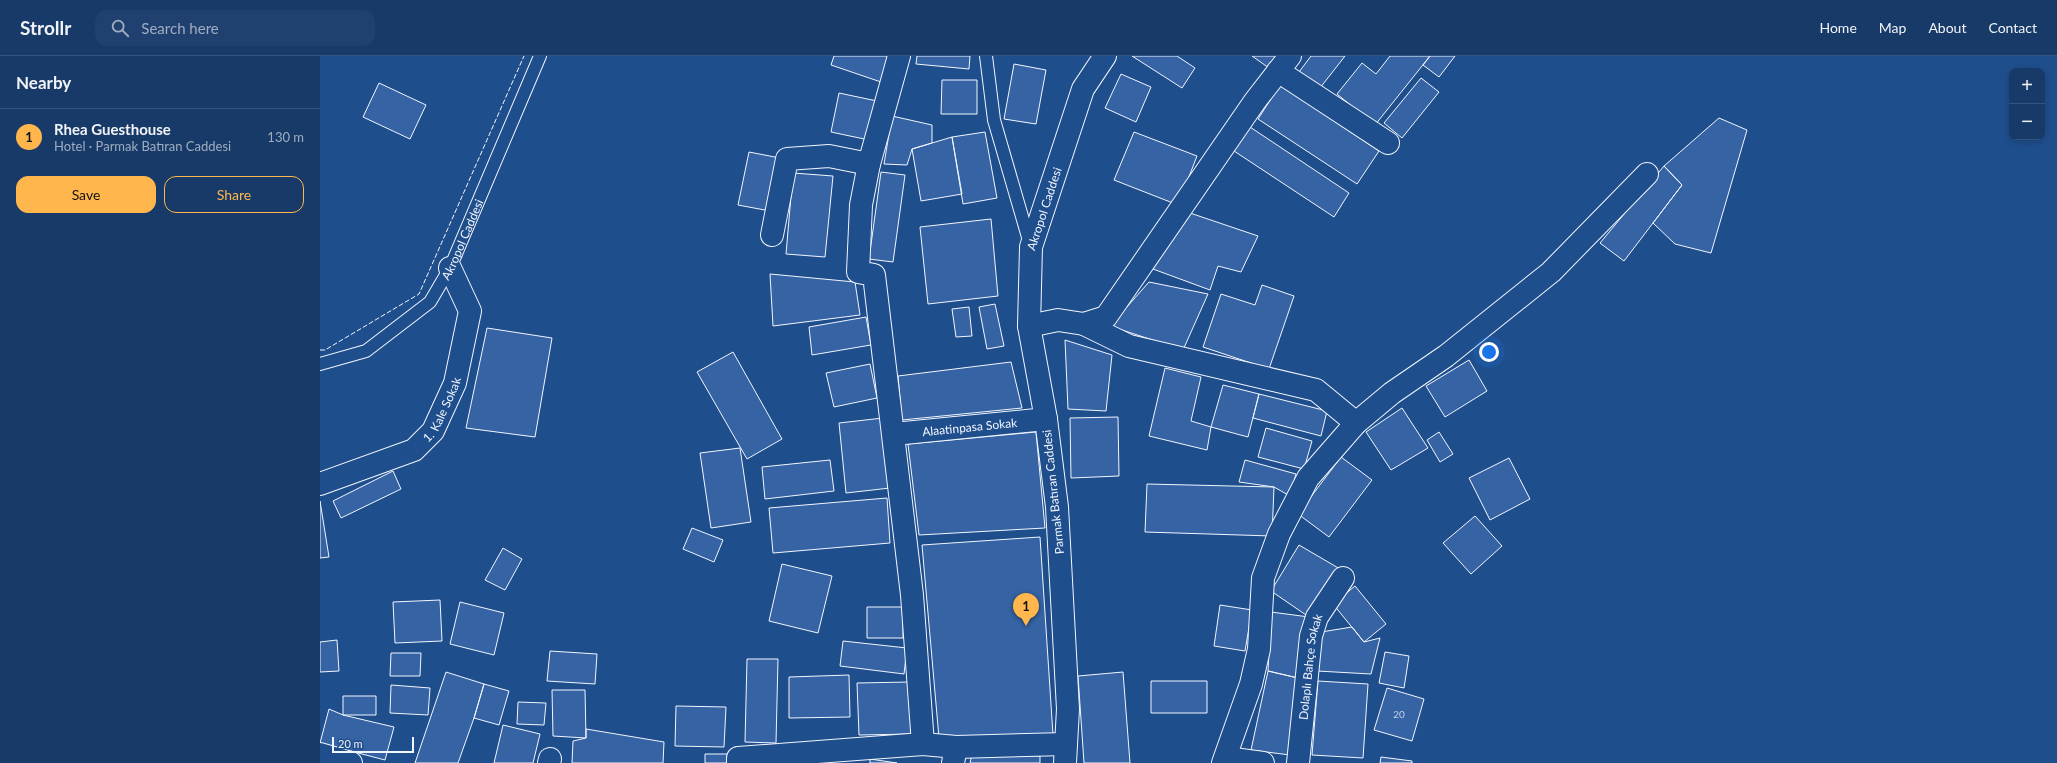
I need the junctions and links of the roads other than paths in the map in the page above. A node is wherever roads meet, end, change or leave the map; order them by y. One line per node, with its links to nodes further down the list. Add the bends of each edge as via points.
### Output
1 (540, 56): 11 (lane, Akropol Caddesi)
2 (899, 56): 7 (street)
3 (986, 56): 10 (lane, Akropol Caddesi, via 994,120)
4 (1105, 56): 10 (street, Akropol Caddesi, via 1083,89)
5 (1284, 64): 6 (street); 12 (street, via 1254,101 1106,317)
6 (1388, 143)
7 (869, 164): 9 (street, via 829,156 787,159); 17 (street, via 861,205 858,272 874,274)
8 (1648, 174): 16 (street, via 1551,272 1446,356 1392,393)
9 (772, 236)
10 (1031, 247): 13 (street, Parmak Batıran Caddesi)
11 (450, 268): 14 (lane, Akropol Caddesi, via 430,302 366,351); 18 (street, 1. Kale Sokak, via 470,311 455,383 433,431 414,450)
12 (1084, 324): 13 (street, via 1058,320); 16 (street, via 1128,346 1316,390)
13 (1029, 326): 15 (street, Parmak Batıran Caddesi)
14 (320, 364)
15 (1046, 419): 17 (street, Alaatinpasa Sokak); 21 (street, Parmak Batıran Caddesi, via 1057,507 1068,710)
16 (1356, 423): 24 (street, via 1308,478 1279,534 1263,578 1259,649 1251,684)
17 (894, 434): 20 (street, via 912,595)
18 (320, 484)
19 (1343, 578): 28 (street, Dolaplı Bahçe Sokak, via 1317,617 1311,636)
20 (923, 744): 23 (street); 26 (street, via 738,758)
21 (1066, 753): 23 (street)
22 (320, 754): 25 (street)
23 (955, 755)
24 (1224, 761): 27 (street)
25 (350, 763)
26 (738, 763)
27 (1263, 763)
28 (1298, 763)

